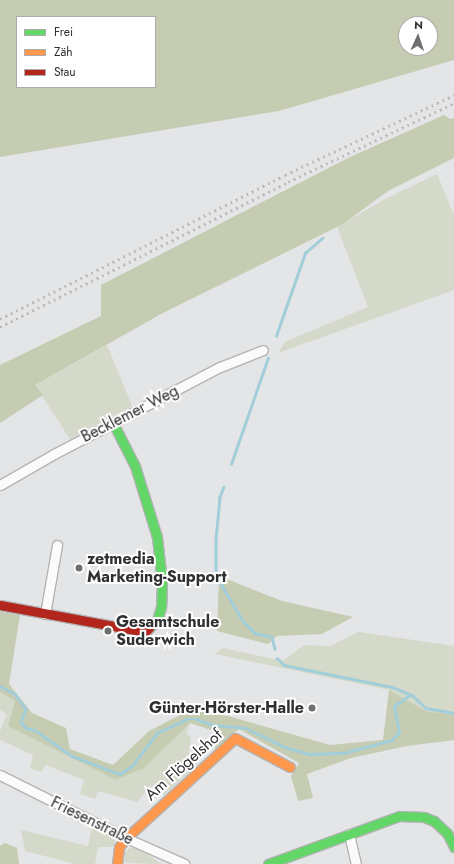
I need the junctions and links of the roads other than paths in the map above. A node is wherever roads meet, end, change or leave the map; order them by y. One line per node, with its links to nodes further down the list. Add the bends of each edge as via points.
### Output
1 (263, 350): 2 (street, Becklemer Weg, via 220,368)
2 (113, 423): 3 (street, Becklemer Weg); 6 (street, via 137,472 157,537 162,582 162,607 158,620 145,632)
3 (0, 485)
4 (57, 545): 6 (street)
5 (0, 605): 6 (street)
6 (44, 614)
7 (290, 767): 10 (street, Am Flögelshof, via 235,738)
8 (0, 775): 10 (street, Friesenstraße)
9 (349, 834): 11 (street, via 408,815 434,821 447,833); 14 (street); 15 (street)
10 (126, 838): 12 (street, via 119,847); 13 (street, Friesenstraße)
11 (454, 847)
12 (117, 864)
13 (184, 864)
14 (268, 864)
15 (356, 864)

